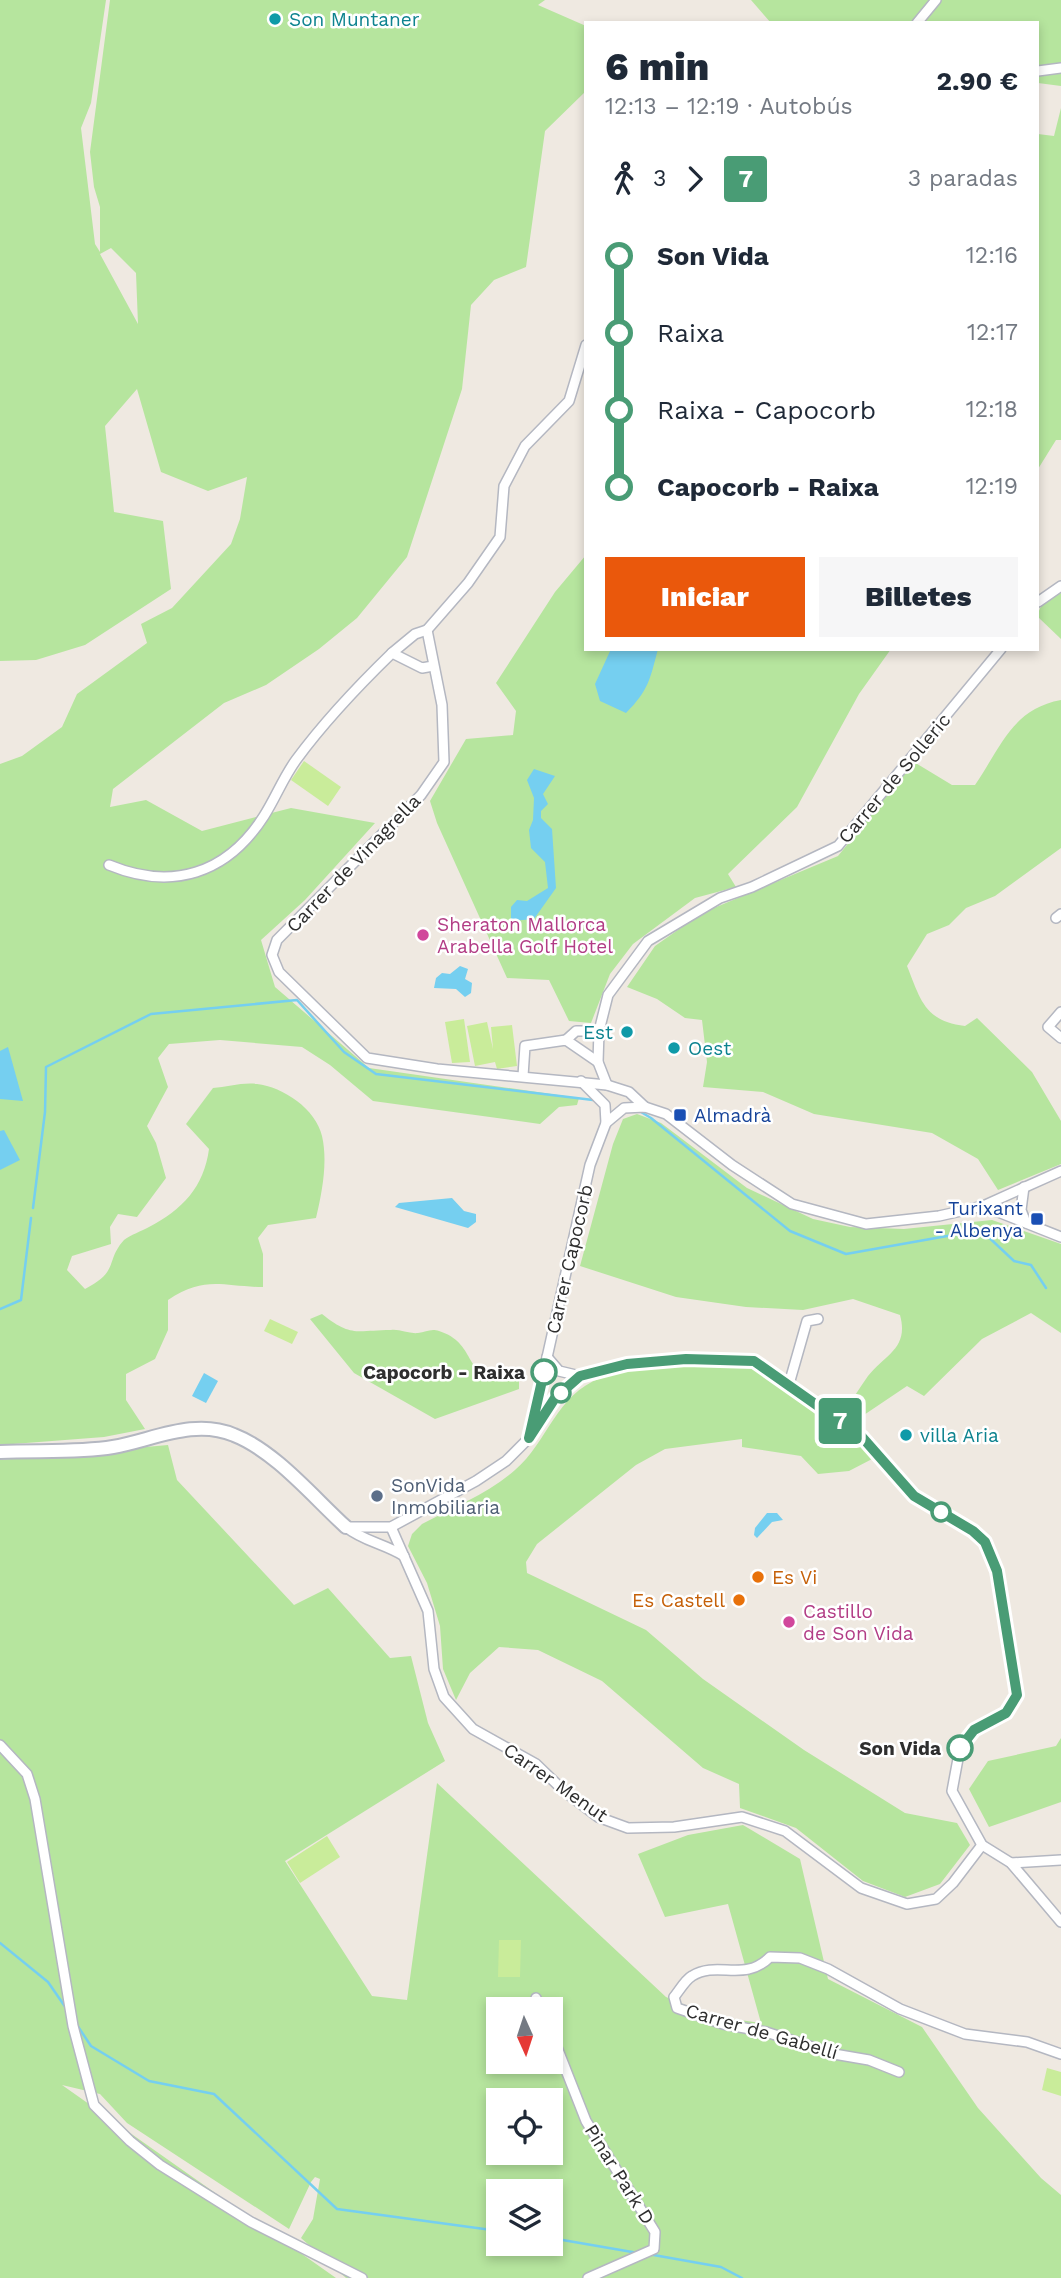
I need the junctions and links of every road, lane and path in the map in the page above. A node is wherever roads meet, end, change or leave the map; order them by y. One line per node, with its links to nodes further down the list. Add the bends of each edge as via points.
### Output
1 (936, 0): 2 (street)
2 (919, 21)
3 (1061, 68): 4 (street)
4 (1039, 71)
5 (584, 352): 8 (street, via 569,401 525,446 504,486 500,537)
6 (1061, 586): 7 (street)
7 (1039, 601)
8 (427, 630): 10 (street); 11 (street, Carrer de Vinagrella)
9 (1000, 651): 14 (street, Carrer de Solleric, via 838,846 720,898 648,941 608,995)
10 (392, 653): 11 (street, via 422,668); 12 (street, via 298,757 265,815 230,856 195,874 171,878 127,873)
11 (432, 666): 18 (street, Carrer de Vinagrella, via 442,705 444,762 421,794 277,940 272,955 279,972 367,1058)
12 (109, 865)
13 (1061, 1012): 15 (street, via 1048,1027)
14 (599, 1031): 16 (street, via 576,1031); 17 (street, Carrer de Solleric)
15 (1061, 1038)
16 (566, 1040): 17 (street); 18 (street, via 524,1046)
17 (598, 1062): 20 (street, Carrer de Solleric)
18 (523, 1076): 19 (street, Carrer de Vinagrella)
19 (579, 1080): 20 (street, Carrer de Vinagrella); 22 (street, via 605,1105)
20 (607, 1085): 21 (street, Carrer de Vinagrella, via 629,1092)
21 (645, 1107): 22 (street, via 624,1108); 25 (street, Carrer de Vinagrella, via 666,1114 792,1204 866,1224)
22 (606, 1123): 29 (street, Carrer Capocorb, via 590,1165)
23 (1061, 1171): 24 (street, Carrer de Vinagrella)
24 (1024, 1186): 25 (street, Carrer de Vinagrella); 26 (street, via 1021,1210)
25 (983, 1206): 26 (street)
26 (1026, 1223): 27 (street)
27 (1061, 1237)
28 (818, 1319): 31 (street, via 807,1321)
29 (547, 1357): 30 (street, via 559,1370); 32 (street, Carrer Capocorb)
30 (580, 1376): 31 (street, via 638,1363 754,1361); 32 (street, via 555,1398)
31 (789, 1384): 38 (street, via 862,1437 914,1496 985,1542 997,1571 1017,1695 1006,1713 974,1730 960,1748 952,1791)
32 (529, 1438): 35 (street, via 476,1481)
33 (0, 1452): 34 (street, via 112,1447 208,1428 258,1446)
34 (346, 1527): 35 (street); 36 (street)
35 (391, 1527): 36 (street, Carrer Menut)
36 (406, 1557): 38 (street, Carrer Menut, via 428,1611 434,1669 444,1697 473,1729 536,1764 598,1817 628,1828 674,1828 742,1817 785,1831 862,1888 907,1904 936,1899)
37 (0, 1745): 45 (street, via 27,1774 35,1799 73,2026 94,2105 160,2165 251,2222)
38 (982, 1845): 40 (street)
39 (1061, 1860): 40 (street)
40 (1011, 1863): 41 (street)
41 (1061, 1922)
42 (1061, 2054): 44 (street, Carrer de Gabellí, via 1027,2042 965,2034 900,2008 800,1958 770,1956 762,1965 745,1971 708,1970 690,1976 674,1997 677,2008 723,2024 869,2060)
43 (564, 2065): 46 (street, Pinar Park D, via 586,2121 648,2218 657,2241 654,2249)
44 (899, 2072)
45 (362, 2278)
46 (588, 2278)

